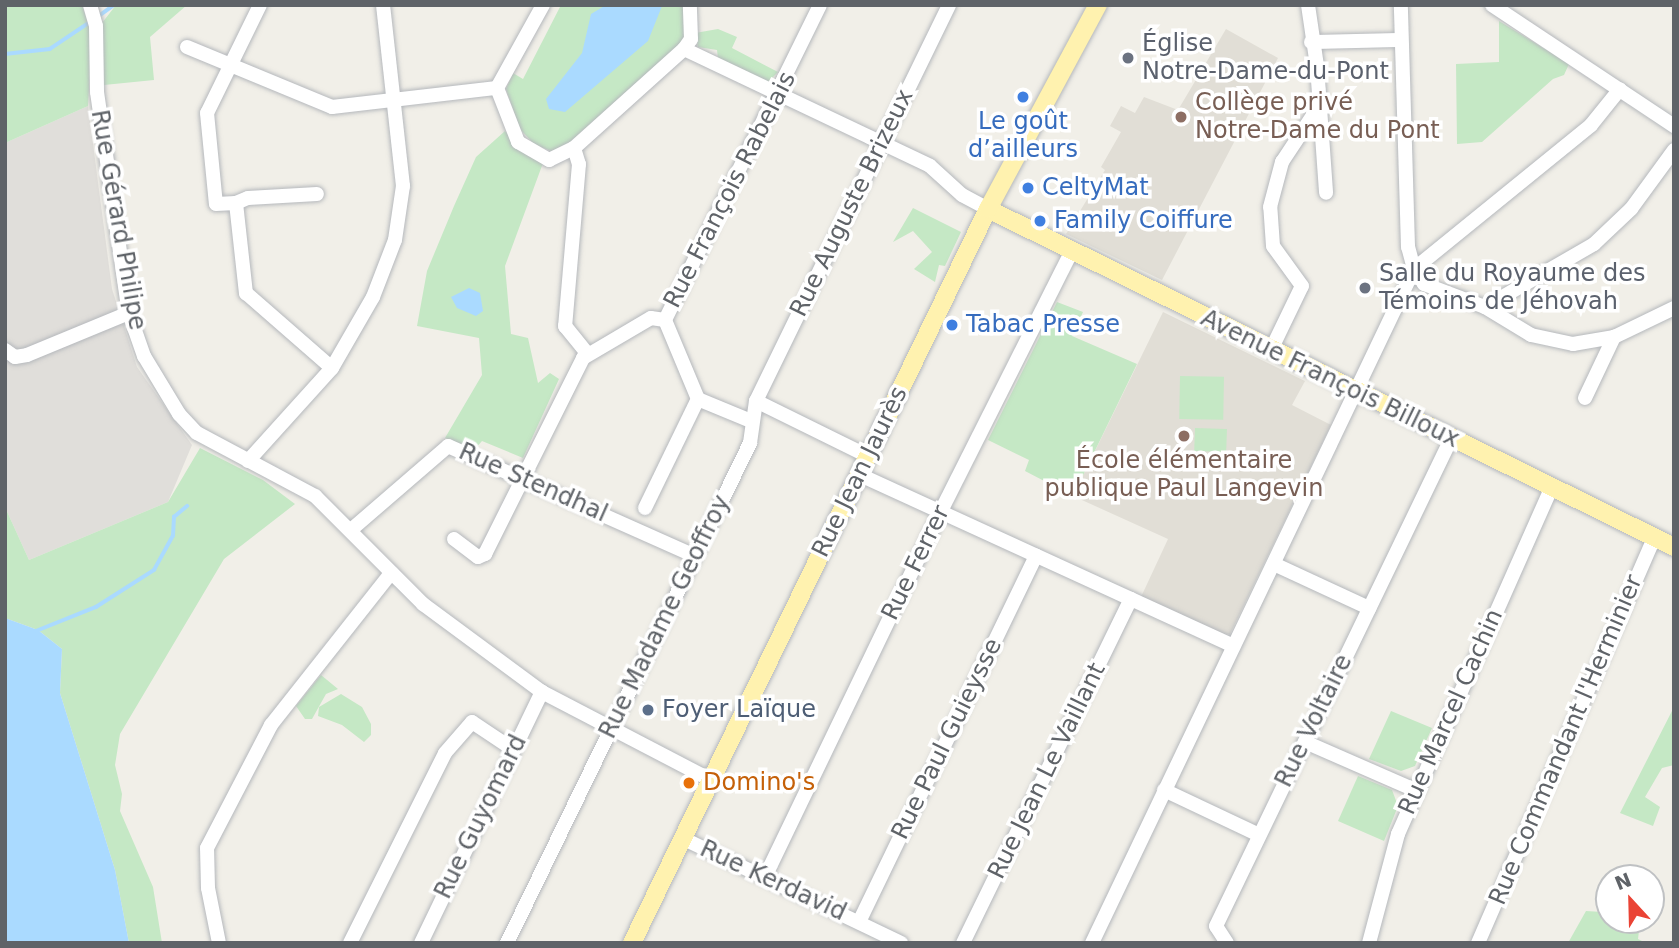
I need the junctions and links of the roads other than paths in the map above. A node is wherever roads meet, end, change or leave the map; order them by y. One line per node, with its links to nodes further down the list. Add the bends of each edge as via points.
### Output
1 (90, 5): 34 (street, Rue Gérard Philipe, via 98,99)
2 (260, 5): 16 (street)
3 (383, 5): 20 (street)
4 (543, 5): 17 (street)
5 (691, 5): 15 (street, via 691,39)
6 (820, 5): 19 (street, Rue François Rabelais)
7 (949, 5): 23 (street, Rue Auguste Brizeux)
8 (1098, 5): 29 (main road, Rue Jean Jaurès)
9 (1308, 5): 13 (street)
10 (1401, 5): 12 (street)
11 (1492, 5): 18 (street)
12 (1401, 40): 13 (street); 31 (street, via 1408,247)
13 (1311, 42): 21 (street)
14 (187, 47): 16 (street)
15 (684, 48): 19 (street); 24 (street)
16 (231, 65): 20 (street, via 332,107); 28 (street, via 207,113 207,141 216,204)
17 (497, 88): 20 (street); 24 (street, via 504,116 528,151 549,160)
18 (1620, 89): 22 (street); 31 (street, via 1591,125)
19 (776, 93): 23 (street); 35 (street, Rue François Rabelais)
20 (396, 101): 40 (street, via 403,186 395,240 373,297)
21 (1319, 106): 26 (street); 38 (street, via 1282,162 1276,199 1270,207 1273,246 1302,286)
22 (1674, 126)
23 (881, 144): 29 (street, via 930,166 962,195); 44 (street, Rue Auguste Brizeux)
24 (574, 148): 39 (street, via 579,164 565,326)
25 (1674, 150): 32 (street, via 1631,209 1594,244)
26 (1326, 193)
27 (317, 194): 28 (street, via 248,198)
28 (236, 203): 40 (street, via 246,293)
29 (988, 209): 30 (main road, Avenue François Billoux); 47 (main road, Rue Jean Jaurès)
30 (1072, 251): 38 (main road, Avenue François Billoux); 53 (street, Rue Ferrer)
31 (1414, 270): 32 (street, via 1424,284); 41 (street)
32 (1485, 307): 36 (street, via 1531,335 1573,344)
33 (1674, 309): 36 (street)
34 (130, 313): 37 (street, via 27,355 15,357); 48 (street, Rue Gérard Philipe, via 144,356 179,414 197,433)
35 (665, 320): 39 (street, via 651,318); 43 (street, Rue François Rabelais)
36 (1614, 337): 42 (street)
37 (5, 350)
38 (1271, 350): 41 (main road, Avenue François Billoux)
39 (587, 353): 50 (street)
40 (332, 368): 48 (street)
41 (1358, 390): 46 (main road, Avenue François Billoux); 60 (street)
42 (1585, 398)
43 (698, 399): 45 (street); 52 (street)
44 (756, 401): 45 (street, Rue Madame Geoffroy); 47 (street)
45 (751, 421): 58 (street, Rue Madame Geoffroy, via 750,443)
46 (1451, 439): 51 (main road, Avenue François Billoux); 63 (street, Rue Voltaire)
47 (869, 456): 49 (main road, Rue Jean Jaurès)
48 (248, 461): 54 (street, Rue Gérard Philipe, via 315,496)
49 (859, 474): 53 (street); 69 (main road, Rue Jean Jaurès)
50 (522, 479): 54 (street, Rue Stendhal, via 448,446); 56 (street, via 485,554 478,557); 58 (street, Rue Stendhal)
51 (1551, 488): 55 (main road, Avenue François Billoux); 71 (street, Rue Marcel Cachin)
52 (645, 508)
53 (940, 513): 59 (street); 74 (street, Rue Ferrer)
54 (352, 529): 61 (street, Rue Gérard Philipe)
55 (1654, 538): 57 (main road, Avenue François Billoux); 86 (street, Rue Commandant l'Herminier)
56 (454, 539)
57 (1674, 547)
58 (695, 556): 66 (street, Rue Madame Geoffroy)
59 (1036, 556): 62 (street); 75 (street, Rue Paul Guieysse)
60 (1274, 564): 63 (street); 64 (street)
61 (391, 573): 65 (street, Rue Gérard Philipe, via 423,604); 76 (street, via 271,725 207,848 208,888)
62 (1131, 599): 64 (street); 82 (street, Rue Jean Le Vaillant)
63 (1369, 608): 67 (street, Rue Voltaire)
64 (1234, 646): 70 (street)
65 (542, 692): 66 (street, Rue Gérard Philipe); 68 (street, Rue Guyomard)
66 (610, 731): 69 (street, Rue Gérard Philipe); 79 (street, Rue Madame Geoffroy)
67 (1305, 742): 71 (street); 72 (street, Rue Voltaire)
68 (514, 750): 77 (street, via 472,722 444,753); 78 (street, Rue Guyomard)
69 (711, 780): 73 (main road, Rue Jean Jaurès)
70 (1164, 790): 72 (street); 83 (street)
71 (1417, 791): 85 (street, Rue Marcel Cachin, via 1398,834)
72 (1259, 835): 84 (street, Rue Voltaire, via 1216,926)
73 (682, 838): 74 (street, Rue Kerdavid); 80 (main road, Rue Jean Jaurès)
74 (765, 877): 75 (street, Rue Kerdavid)
75 (859, 922): 81 (street, Rue Kerdavid)
76 (219, 943)
77 (350, 943)
78 (421, 943)
79 (507, 943)
80 (632, 943)
81 (901, 943)
82 (963, 943)
83 (1092, 943)
84 (1227, 943)
85 (1369, 943)
86 (1478, 943)

